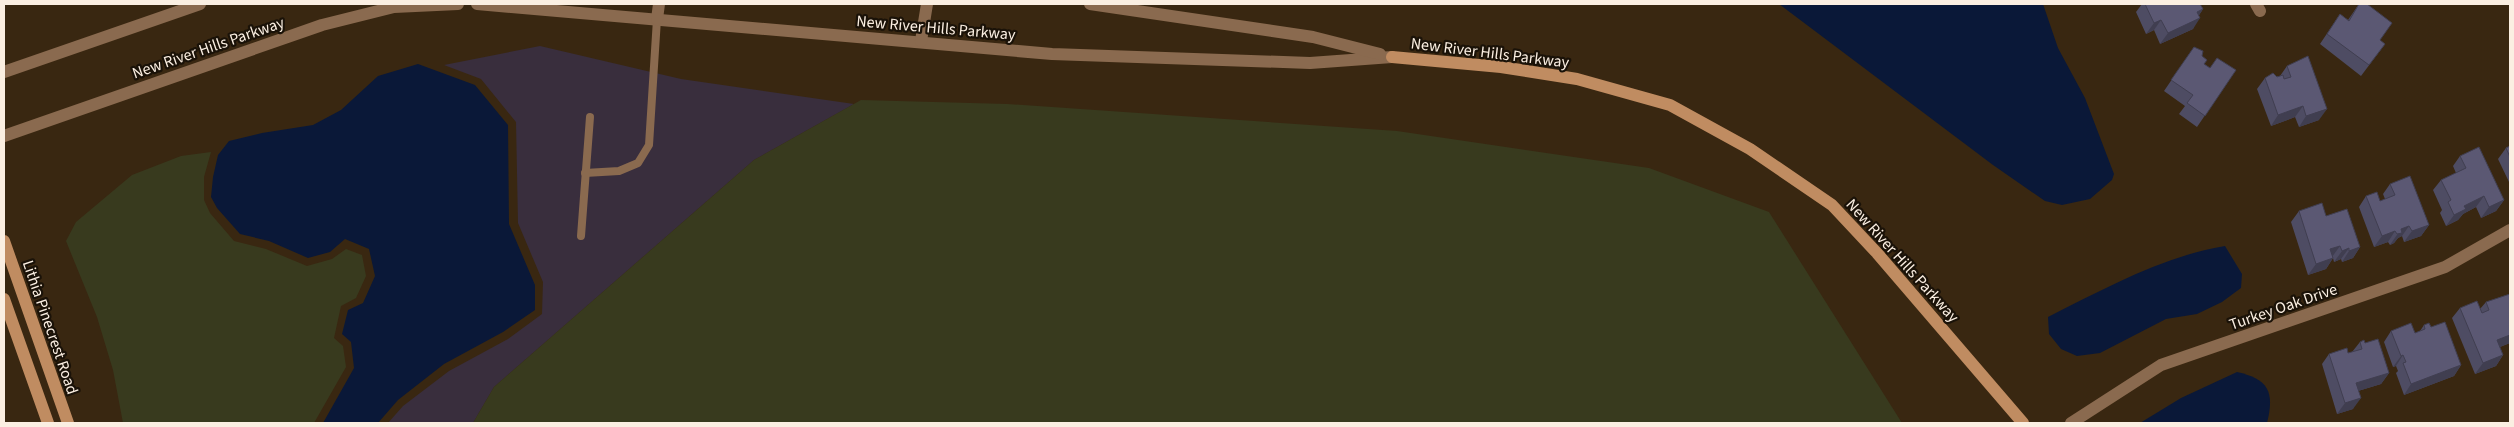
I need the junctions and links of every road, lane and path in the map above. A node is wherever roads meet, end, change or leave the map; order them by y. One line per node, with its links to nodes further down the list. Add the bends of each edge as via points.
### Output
1 (200, 4): 10 (street)
2 (458, 4): 12 (street, New River Hills Parkway, via 394,7 322,24)
3 (477, 4): 7 (street, New River Hills Parkway)
4 (659, 4): 7 (street)
5 (926, 4): 8 (street)
6 (1090, 4): 9 (street, New River Hills Parkway, via 1314,37)
7 (657, 19): 8 (street, New River Hills Parkway); 13 (lane, via 649,145 638,163 619,171)
8 (922, 41): 9 (street, New River Hills Parkway, via 1052,54 1173,59 1310,63)
9 (1392, 57): 20 (street, New River Hills Parkway, via 1502,67 1577,79 1670,105 1750,150 1832,204)
10 (4, 72)
11 (590, 117): 13 (lane)
12 (4, 136)
13 (585, 174): 15 (lane)
14 (2510, 230): 21 (street, Turkey Oak Drive, via 2445,267 2161,365)
15 (581, 236)
16 (4, 240): 19 (street, Lithia Pinecrest Road)
17 (4, 299): 18 (street)
18 (48, 423)
19 (68, 423)
20 (2023, 423)
21 (2071, 423)

